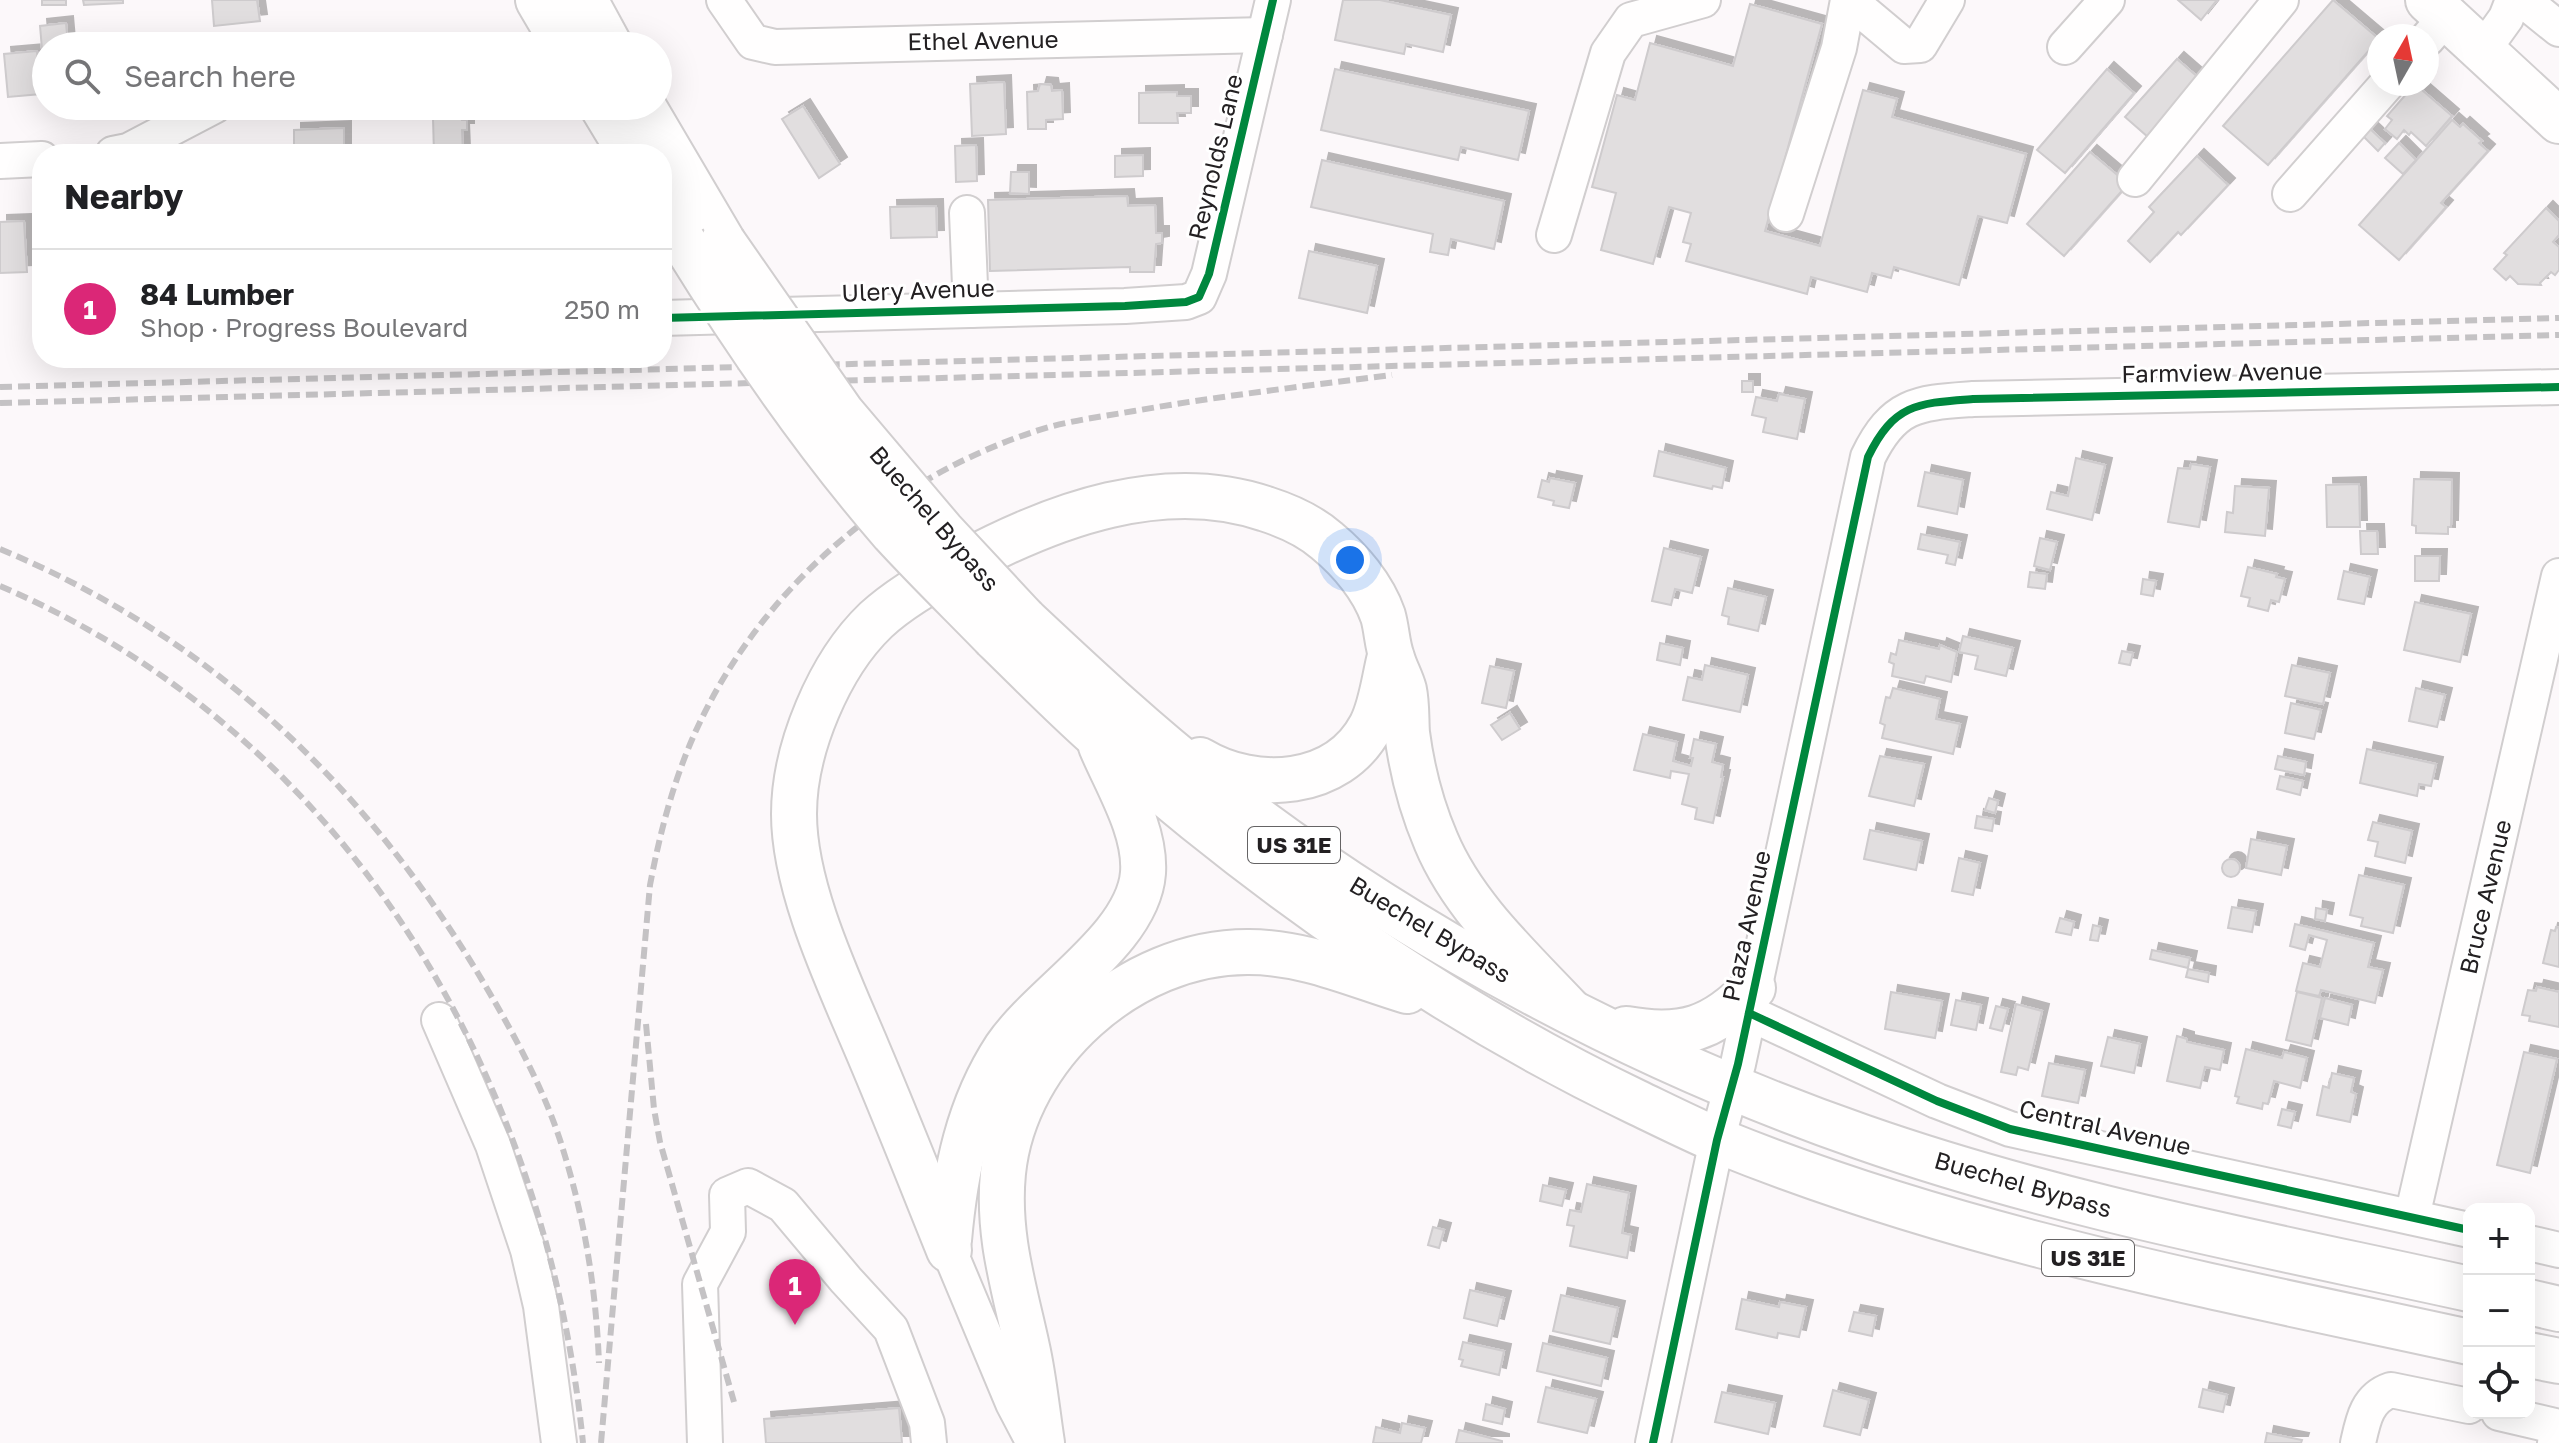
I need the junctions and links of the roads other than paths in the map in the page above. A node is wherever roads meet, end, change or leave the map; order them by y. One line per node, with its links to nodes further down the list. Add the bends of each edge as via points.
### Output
1 (538, 0): 14 (main road)
2 (585, 0): 15 (main road)
3 (724, 0): 16 (street, Ethel Avenue, via 753,42 775,47)
4 (1273, 0): 16 (street, Reynolds Lane)
5 (1703, 0): 35 (street, via 1631,20 1608,53)
6 (1848, 0): 7 (street, via 1904,46 1920,45); 33 (street, via 1839,48)
7 (1947, 0)
8 (2107, 0): 17 (street)
9 (2281, 0): 29 (street)
10 (2513, 0): 18 (street)
11 (2523, 0): 13 (street)
12 (2434, 19): 18 (main road)
13 (2559, 29)
14 (557, 32)
15 (602, 32)
16 (1265, 35): 36 (street, Reynolds Lane, via 1209,274 1199,297)
17 (2065, 47)
18 (2483, 50): 23 (main road)
19 (2376, 96): 31 (street)
20 (193, 120): 24 (street)
21 (610, 120): 25 (main road)
22 (648, 120): 26 (main road, Buechel Bypass / US 31E)
23 (2559, 121)
24 (157, 144)
25 (625, 144)
26 (657, 144)
27 (32, 159): 28 (street)
28 (0, 161)
29 (2135, 179)
30 (672, 184): 34 (main road, Buechel Bypass / US 31E)
31 (2290, 194)
32 (967, 213): 37 (street)
33 (1786, 214)
34 (689, 230): 42 (main road, Buechel Bypass / US 31E, bridge, via 942,531)
35 (1554, 235)
36 (1175, 303): 37 (street, Ulery Avenue)
37 (971, 310): 38 (street, Ulery Avenue)
38 (672, 318)
39 (2559, 387): 40 (street, Farmview Avenue, via 1973,399 1928,403)
40 (1890, 422): 46 (street, Plaza Avenue, via 1868,457)
41 (2559, 576): 52 (street, Bruce Avenue)
42 (1009, 629): 44 (main road, Buechel Bypass / US 31E); 45 (main road, Buechel Bypass / US 31E)
43 (1390, 654): 44 (main road, via 1371,725 1338,763 1312,775 1274,780 1237,776); 48 (main road, via 1404,690 1413,774 1437,845 1481,915); 55 (main road, via 1374,596 1326,540 1284,515 1205,495 1094,509 1010,540 900,601 876,620 842,663 816,714 801,761 795,794 797,850 821,933)
44 (1142, 726): 48 (main road, Buechel Bypass / US 31E, via 1218,790 1366,894)
45 (1096, 735): 47 (main road, Buechel Bypass / US 31E, via 1327,919); 55 (main road, via 1138,836 1143,856 1140,890 1116,933 1023,1027 993,1071 963,1148)
46 (1751, 1001): 48 (main road, via 1690,1031 1652,1034); 50 (street, Plaza Avenue); 52 (street, Central Avenue, via 1937,1101 2010,1129)
47 (1462, 1009): 51 (main road, Buechel Bypass / US 31E, via 1579,1075); 70 (main road, via 1328,963 1246,951 1185,961 1156,972 1081,1022 1037,1074 1009,1141 1003,1172 1003,1243)
48 (1582, 1017): 50 (main road, Buechel Bypass / US 31E)
49 (439, 1020): 66 (street, via 493,1145 528,1250)
50 (1730, 1085): 51 (street, Plaza Avenue); 57 (main road, Buechel Bypass / US 31E, via 1862,1137 2035,1191)
51 (1717, 1140): 60 (main road, Buechel Bypass / US 31E, via 1889,1203 2018,1240); 71 (street, Plaza Avenue)
52 (2412, 1217): 53 (street, Central Avenue)
53 (2463, 1229)
54 (2535, 1244): 56 (street)
55 (949, 1250): 69 (street)
56 (2559, 1250)
57 (2463, 1288)
58 (2535, 1303): 59 (main road)
59 (2559, 1309)
60 (2463, 1341)
61 (2535, 1356): 62 (main road)
62 (2559, 1361)
63 (2463, 1405): 72 (street, via 2391,1390 2379,1394 2362,1423)
64 (2525, 1419): 65 (street)
65 (2559, 1427): 73 (street)
66 (559, 1443)
67 (705, 1443): 68 (street, via 700,1284 728,1232 727,1195 748,1186 783,1205 891,1329 927,1423)
68 (929, 1443)
69 (1034, 1443)
70 (1042, 1443)
71 (1653, 1443)
72 (2358, 1443)
73 (2555, 1443)

